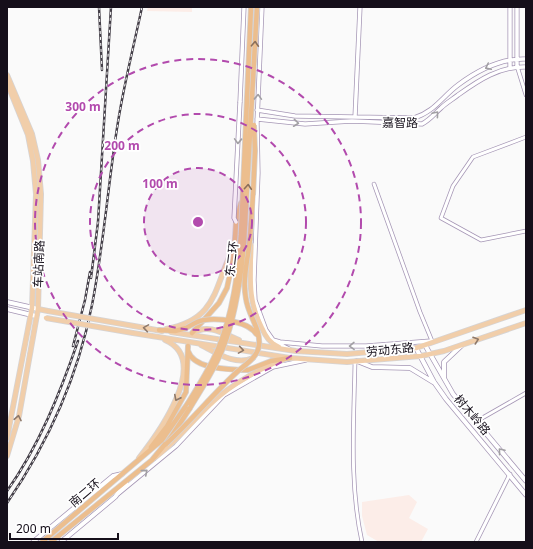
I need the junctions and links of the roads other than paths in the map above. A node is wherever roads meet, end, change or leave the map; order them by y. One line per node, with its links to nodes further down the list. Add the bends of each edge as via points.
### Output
1 (244, 7): 24 (street, one-way to 24, bridge)
2 (251, 7): 23 (highway, 东二环, bridge)
3 (257, 7): 17 (highway, 东二环, one-way to 3, bridge)
4 (262, 7): 18 (street, one-way to 4)
5 (360, 7): 19 (street)
6 (510, 7): 10 (street)
7 (517, 7): 8 (street)
8 (517, 59): 9 (street, 嘉智路); 10 (street, 嘉智路); 11 (street)
9 (526, 59)
10 (510, 60): 13 (street); 19 (street, 嘉智路, one-way to 19, via 489,65 458,85 425,114 414,118)
11 (517, 66): 12 (street, 嘉智路); 13 (street, 嘉智路); 16 (street)
12 (526, 67)
13 (510, 68): 20 (street, 嘉智路, one-way to 13, via 305,124 352,121 422,124 432,119 441,107 476,83 498,71)
14 (7, 75): 31 (main road, 车站南路, via 32,134 38,165)
15 (7, 83): 29 (main road, 车站南路, via 28,135 35,176)
16 (526, 95)
17 (252, 106): 26 (highway, bridge, via 255,151); 59 (highway, 东二环, one-way to 17, bridge, via 216,364 233,318 244,242)
18 (257, 110): 19 (street, 嘉智路, via 295,116); 20 (street)
19 (355, 117)
20 (257, 119): 40 (street, via 254,293 262,319)
21 (526, 137): 25 (street, via 473,157 453,186 441,218 481,240)
22 (374, 184): 41 (street)
23 (241, 203): 24 (highway, bridge); 60 (highway, 东二环, bridge, via 238,266 222,340 209,368 177,421 162,440)
24 (236, 222): 27 (highway)
25 (526, 231)
26 (250, 239): 39 (highway, bridge, via 245,293); 47 (main road, bridge, via 250,290 266,336 275,345)
27 (233, 249): 36 (main road, via 212,302 195,318 176,327); 37 (highway, via 234,255 226,288 219,302)
28 (7, 302): 29 (main road)
29 (32, 308): 31 (main road); 33 (main road, 车站南路)
30 (7, 309): 33 (main road)
31 (38, 309): 34 (main road, 车站南路); 36 (main road, one-way to 31, bridge)
32 (526, 310): 41 (main road, 劳动东路)
33 (30, 315): 34 (main road); 58 (main road, 车站南路)
34 (36, 316): 38 (main road, 劳动东路, bridge); 61 (main road, 车站南路, one-way to 34, via 15,430)
35 (526, 323): 45 (main road, 劳动东路, one-way to 35)
36 (158, 330): 39 (highway, bridge, via 175,331 204,320 228,322 248,327); 43 (main road)
37 (192, 333): 43 (main road, via 205,328)
38 (160, 337): 42 (main road, 劳动东路); 63 (main road, one-way to 63, via 177,347 181,356 183,372 180,395 150,443)
39 (259, 339): 50 (highway, bridge, via 258,350)
40 (273, 340): 41 (street, one-way to 40, via 327,346 288,344); 47 (street)
41 (432, 341): 44 (main road, 劳动东路)
42 (197, 342): 50 (main road, bridge, via 235,361); 51 (main road, 劳动东路, one-way to 51)
43 (250, 344): 47 (main road)
44 (424, 345): 46 (main road, 劳动东路); 48 (main road, 树木岭路)
45 (462, 345): 48 (main road, 劳动东路); 54 (main road, via 444,362)
46 (416, 348): 47 (main road, 劳动东路, via 347,354); 49 (main road, 树木岭路)
47 (296, 351)
48 (429, 354): 49 (main road, 劳动东路); 54 (main road, 树木岭路)
49 (421, 356): 53 (main road, 劳动东路); 55 (main road, 树木岭路)
50 (253, 358): 59 (highway, bridge)
51 (290, 358): 52 (main road, 劳动东路); 60 (highway, via 271,361 248,370 230,369 195,362 189,354 188,346 188,384 185,396); 62 (main road, via 264,369 215,400 175,442)
52 (307, 360): 53 (main road, 劳动东路); 69 (street, one-way to 52, via 176,446 224,395 273,367)
53 (355, 361): 55 (main road, via 372,367 410,368); 74 (street, via 353,454 356,516)
54 (444, 380): 57 (main road, 树木岭路)
55 (434, 382): 65 (main road, 树木岭路)
56 (526, 393): 57 (street)
57 (477, 421): 67 (main road, 树木岭路, one-way to 57)
58 (7, 438)
59 (166, 444): 62 (highway, 东二环)
60 (145, 455): 63 (highway, 东二环)
61 (7, 456)
62 (152, 460): 66 (highway, 东二环)
63 (131, 466): 64 (highway, 东二环)
64 (123, 474): 70 (main road, via 112,476); 71 (highway, 南二环)
65 (510, 474): 68 (main road, 树木岭路); 75 (street)
66 (129, 479): 69 (main road); 72 (highway, 南二环)
67 (526, 481)
68 (526, 494)
69 (115, 497): 73 (main road)
70 (33, 542)
71 (42, 542)
72 (51, 542)
73 (61, 542)
74 (362, 542)
75 (476, 542)

